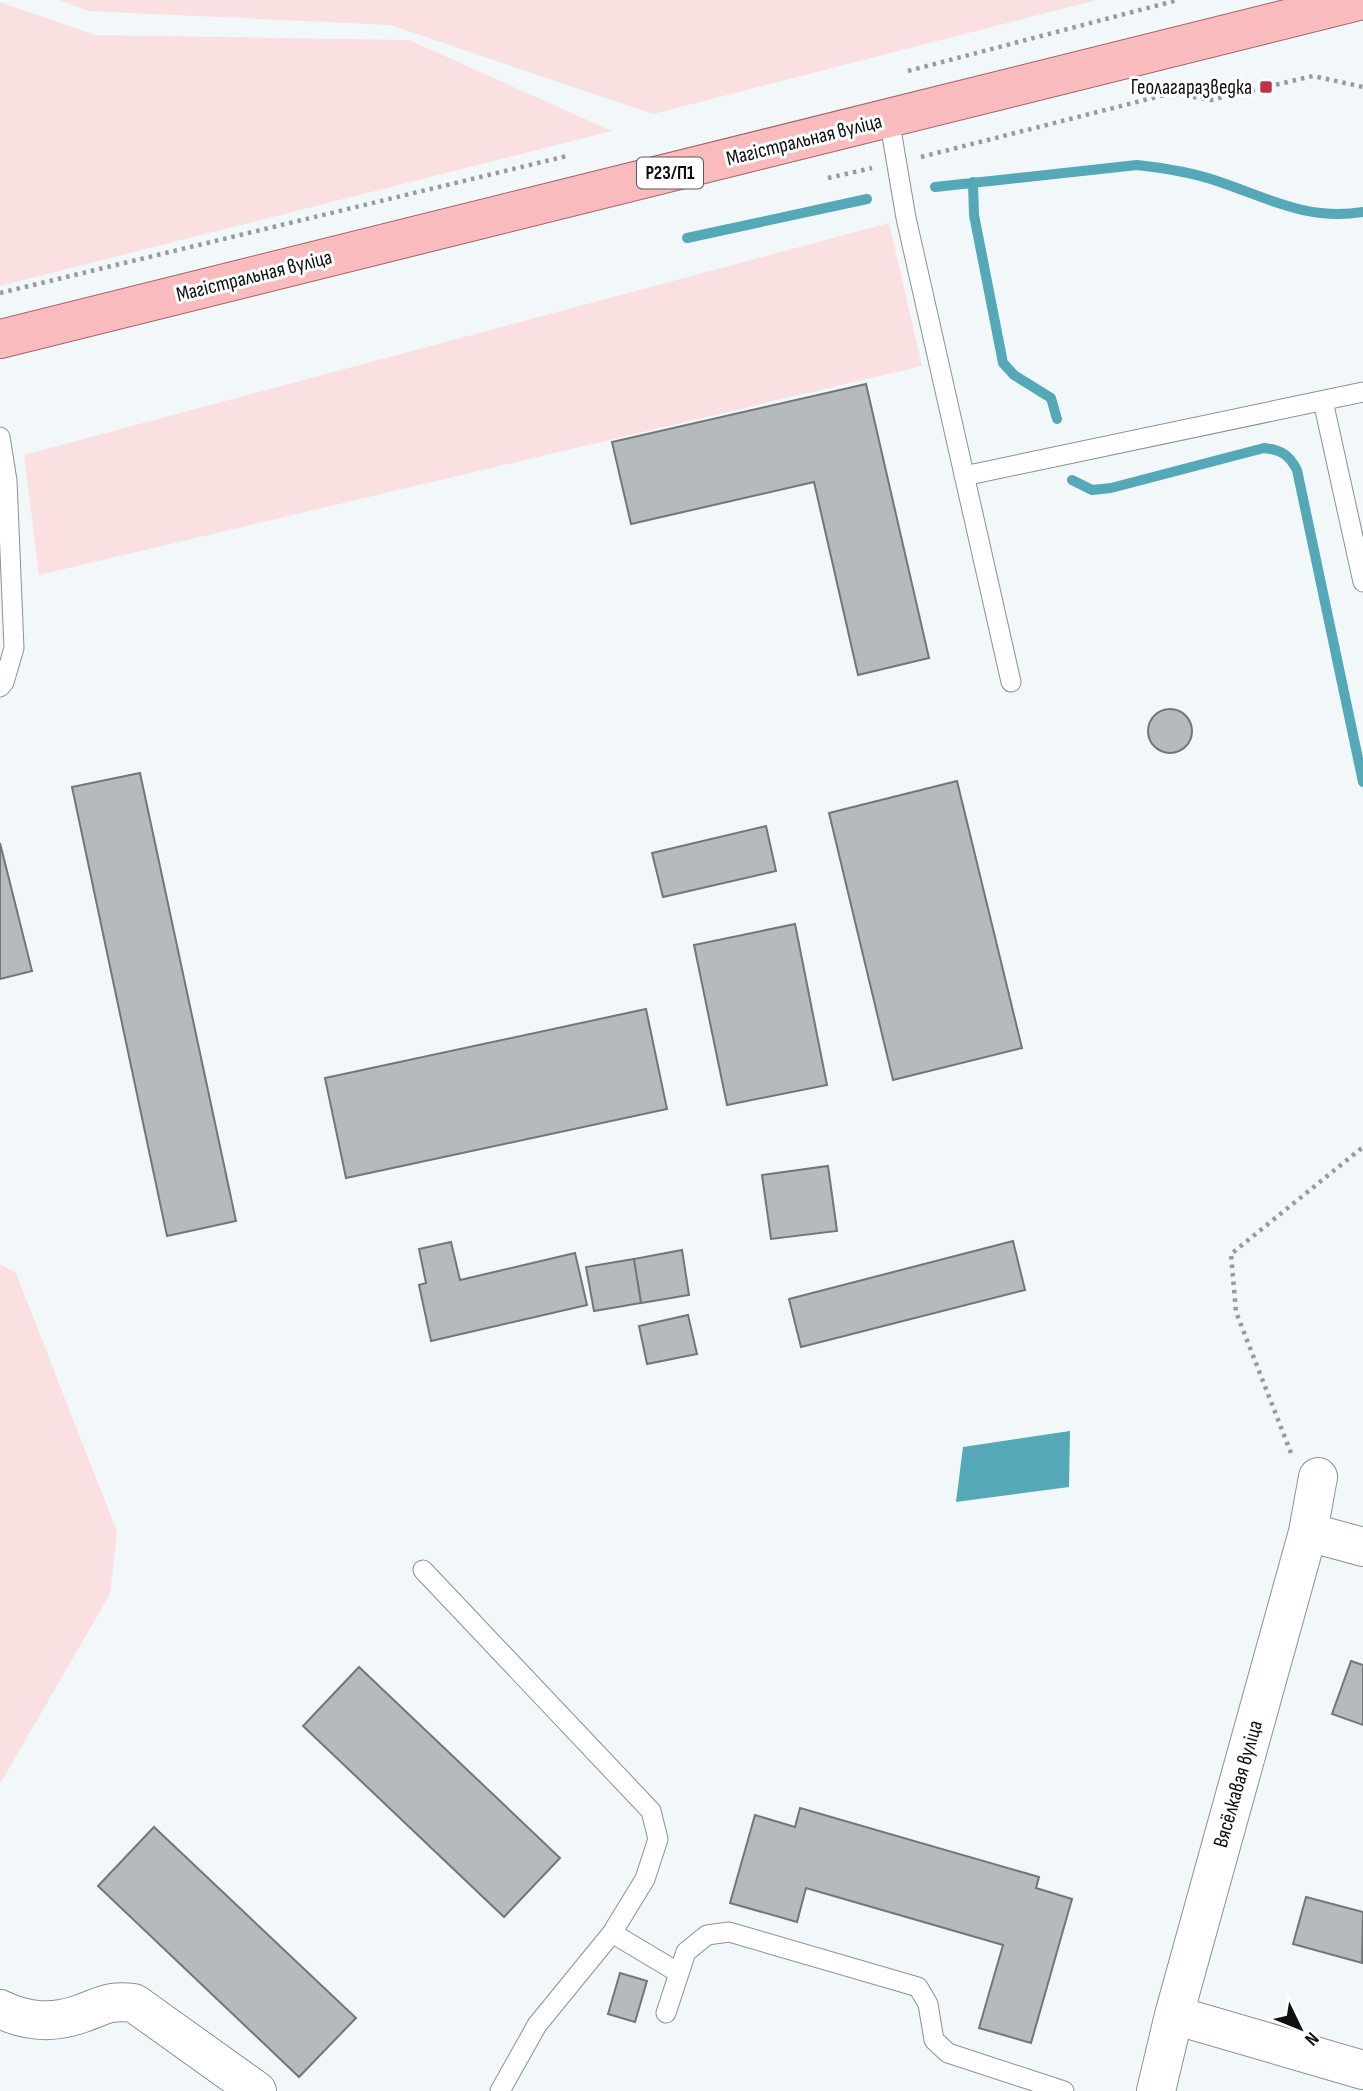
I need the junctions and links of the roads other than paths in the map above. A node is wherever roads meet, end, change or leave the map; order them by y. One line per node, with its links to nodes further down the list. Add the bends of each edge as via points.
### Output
1 (1363, 0): 2 (main road, Магістральная вуліца / Р23/П1)
2 (889, 118): 3 (main road, Магістральная вуліца / Р23/П1); 7 (lane, via 906,218)
3 (0, 339)
4 (1363, 392): 5 (lane)
5 (1323, 401): 7 (lane); 8 (lane)
6 (0, 438): 10 (lane, via 7,481 14,648)
7 (964, 476): 9 (lane)
8 (1363, 582)
9 (1011, 682)
10 (0, 687)
11 (1363, 1547): 17 (street, Вясёлкавая вуліца, via 1313,1506)
12 (423, 1570): 13 (lane, via 651,1811 658,1839 645,1879)
13 (612, 1933): 14 (lane); 20 (lane, via 537,2025)
14 (679, 1973): 16 (lane); 21 (lane, via 686,1952 707,1935 729,1932 918,1987 928,2004 934,2040 948,2053)
15 (0, 2009): 19 (street, via 45,2023 113,2001 134,2003)
16 (666, 2012)
17 (1174, 2015): 18 (street); 22 (street, Вясёлкавая вуліца)
18 (1363, 2070)
19 (257, 2091)
20 (500, 2091)
21 (1064, 2091)
22 (1156, 2091)

